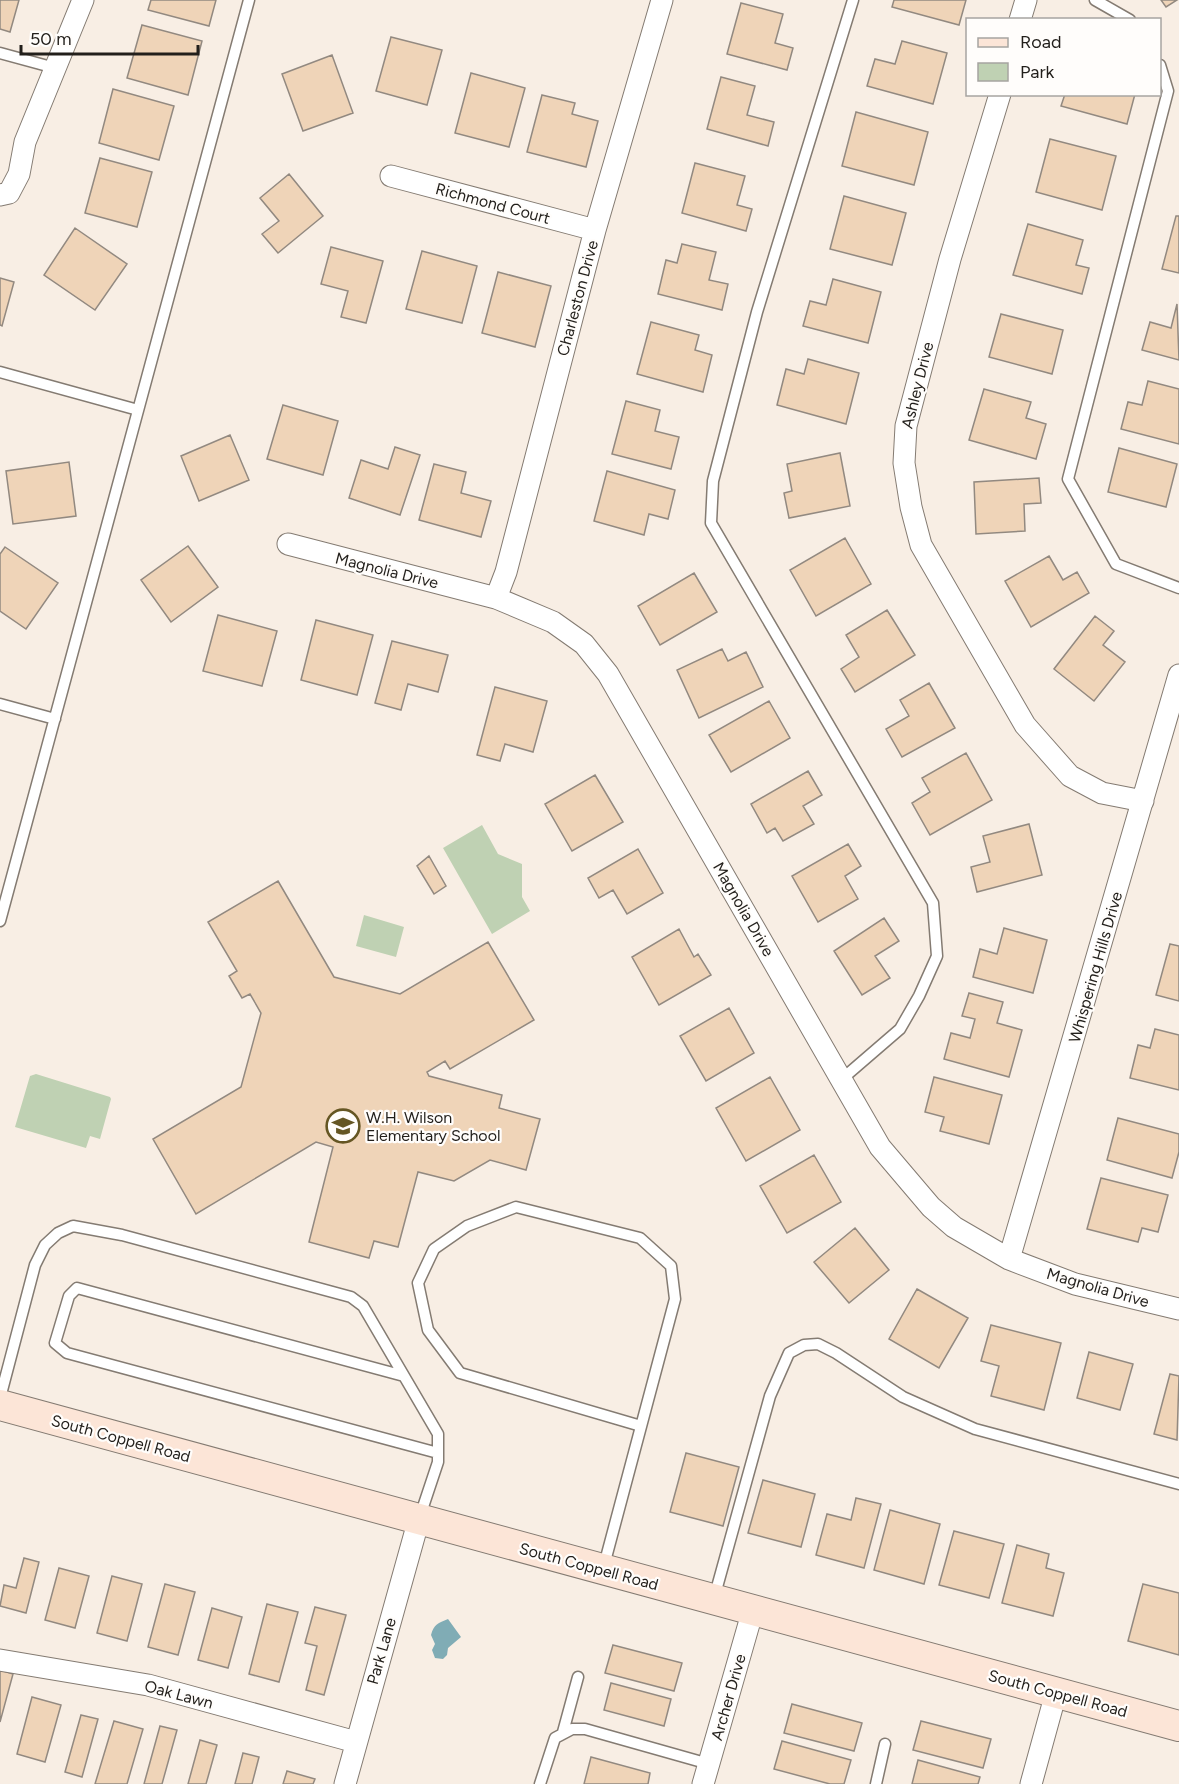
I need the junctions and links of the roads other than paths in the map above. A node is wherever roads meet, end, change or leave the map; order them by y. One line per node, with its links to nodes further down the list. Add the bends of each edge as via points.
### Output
1 (83, 0): 10 (street)
2 (249, 0): 17 (lane)
3 (662, 0): 15 (street, Charleston Drive)
4 (853, 0): 26 (lane, via 757,312 713,481 711,523 933,903 937,956 919,996 900,1029)
5 (1026, 0): 7 (street)
6 (1095, 0): 8 (lane)
7 (1021, 18)
8 (1126, 18)
9 (0, 53): 10 (lane)
10 (55, 68): 14 (street, via 25,142 19,174 9,194)
11 (1161, 68): 19 (lane, via 1168,91 1068,479 1116,564)
12 (999, 96): 24 (street, Ashley Drive, via 950,259 906,426 904,463 911,507 921,545 1025,725 1070,776 1102,793)
13 (392, 176): 15 (street, Richmond Court)
14 (0, 195)
15 (595, 230): 20 (street, Charleston Drive)
16 (0, 372): 17 (lane)
17 (138, 410): 23 (lane)
18 (288, 544): 20 (street, Magnolia Drive)
19 (1179, 588)
20 (496, 598): 26 (street, Magnolia Drive, via 553,622 584,644 608,674)
21 (1179, 675): 24 (street, Whispering Hills Drive)
22 (0, 704): 23 (lane)
23 (55, 719): 25 (lane)
24 (1143, 801): 27 (street, Whispering Hills Drive)
25 (0, 921)
26 (842, 1079): 27 (street, Magnolia Drive, via 880,1147 931,1208 954,1227)
27 (1009, 1259): 28 (street, Magnolia Drive, via 1075,1284)
28 (1179, 1309)
29 (404, 1376): 30 (lane, via 363,1306 351,1297 122,1235 73,1226 45,1245 35,1266); 33 (lane, via 438,1434); 33 (lane, via 77,1288 69,1296 55,1343 67,1353)
30 (0, 1398)
31 (0, 1405): 35 (street, South Coppell Road)
32 (641, 1426): 32 (lane, via 675,1299 671,1266 640,1238 516,1207 467,1226 434,1249 418,1283 428,1330 460,1373); 36 (lane)
33 (438, 1453): 35 (lane)
34 (1179, 1484): 37 (lane, via 975,1430 903,1397 818,1344 804,1345 789,1353 770,1396)
35 (419, 1519): 36 (street, South Coppell Road); 44 (street, Park Lane)
36 (603, 1569): 37 (street, South Coppell Road)
37 (714, 1599): 38 (street, South Coppell Road)
38 (753, 1610): 41 (street, South Coppell Road); 46 (street, Archer Drive)
39 (0, 1660): 44 (street, Oak Lawn, via 148,1685)
40 (578, 1677): 43 (lane)
41 (1056, 1693): 42 (street, South Coppell Road); 50 (street)
42 (1179, 1726)
43 (563, 1732): 46 (lane, via 585,1729); 48 (lane, via 555,1738)
44 (356, 1742): 47 (street, Park Lane)
45 (885, 1744): 49 (lane)
46 (706, 1774)
47 (345, 1784)
48 (540, 1784)
49 (876, 1784)
50 (1031, 1784)

